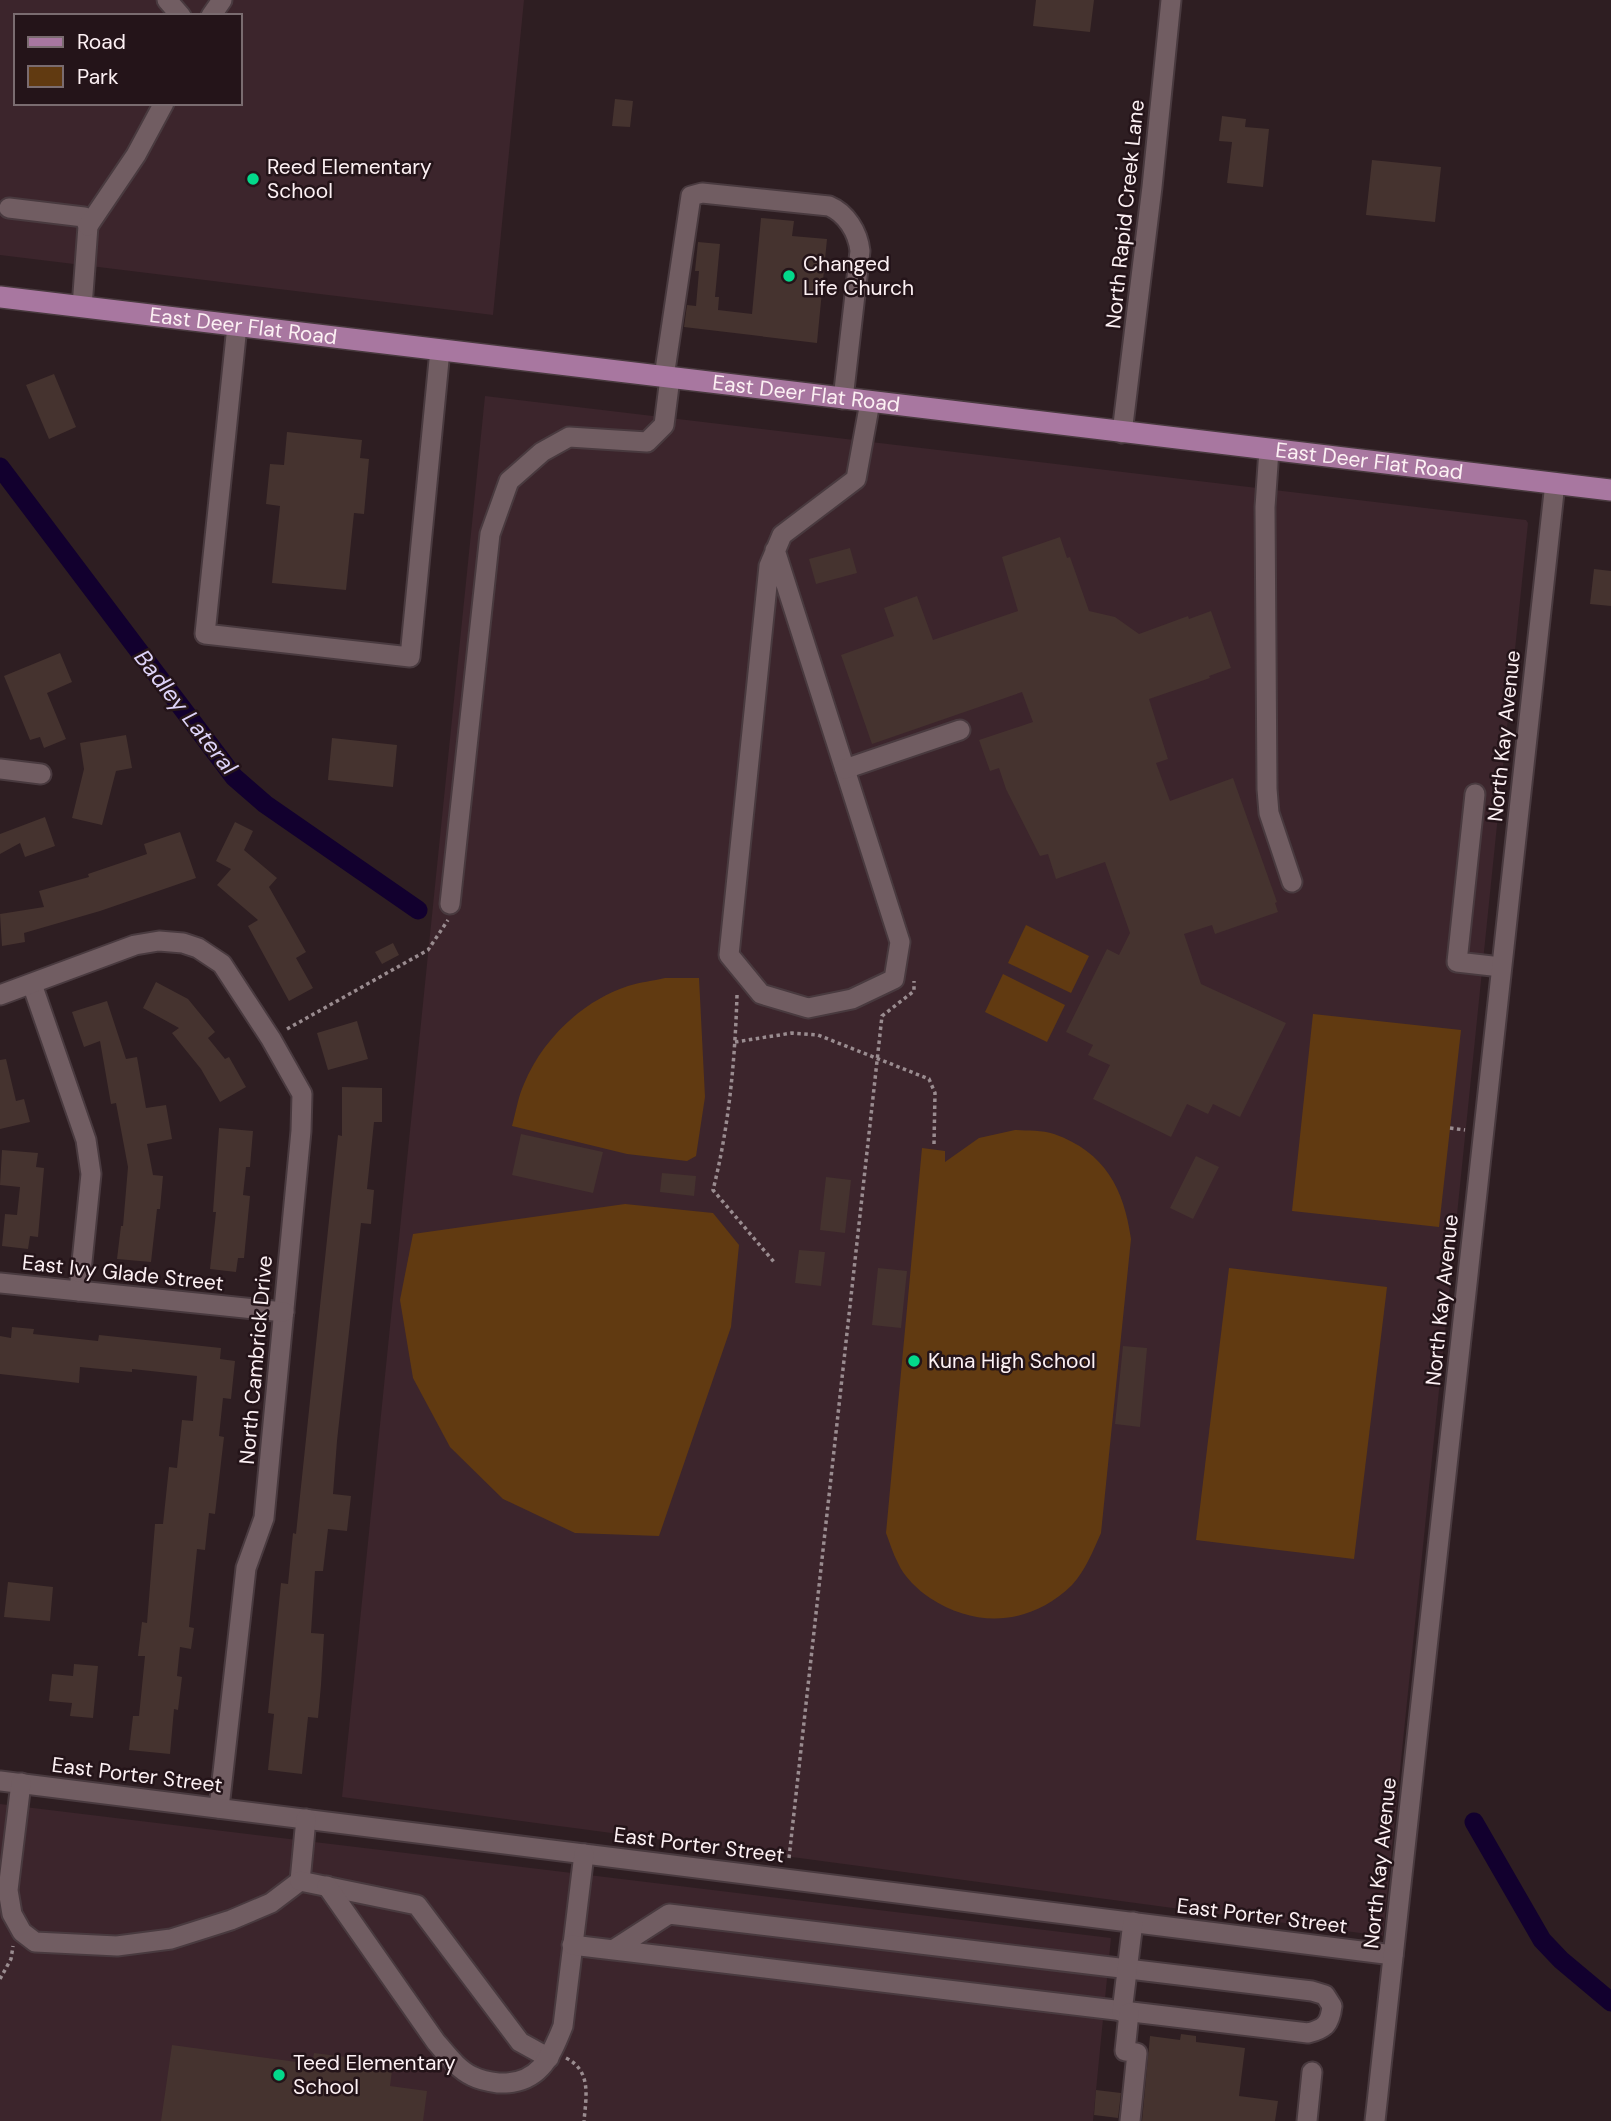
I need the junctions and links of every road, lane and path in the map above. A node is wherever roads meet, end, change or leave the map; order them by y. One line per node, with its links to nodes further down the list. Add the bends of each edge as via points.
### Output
1 (167, 0): 3 (street)
2 (1171, 0): 14 (street, North Rapid Creek Lane)
3 (179, 14)
4 (163, 105): 6 (street)
5 (9, 208): 6 (street, via 75,214 84,217)
6 (88, 226): 8 (street)
7 (0, 297): 8 (main road, East Deer Flat Road)
8 (82, 307): 9 (main road, East Deer Flat Road)
9 (237, 326): 10 (main road, East Deer Flat Road); 10 (street, via 205,634 410,657)
10 (440, 350): 11 (main road, East Deer Flat Road)
11 (667, 377): 12 (main road, East Deer Flat Road); 12 (street, via 691,197 702,193 829,206 844,215 860,251); 25 (street, via 664,425 647,442 569,437 542,452 509,481 490,534)
12 (843, 399): 13 (main road, East Deer Flat Road)
13 (870, 402): 14 (main road, East Deer Flat Road); 18 (street, via 856,479 782,535)
14 (1122, 433): 15 (main road, East Deer Flat Road)
15 (1269, 450): 16 (main road, East Deer Flat Road); 24 (street, via 1265,507 1267,789 1269,813)
16 (1555, 483): 17 (main road, East Deer Flat Road); 26 (street, North Kay Avenue)
17 (1611, 490)
18 (775, 550): 21 (street); 21 (street, via 769,566 729,955 761,994 808,1007 852,999 894,979 900,942)
19 (960, 730): 21 (street)
20 (0, 769): 22 (street)
21 (845, 769)
22 (41, 774)
23 (1475, 794): 26 (street, via 1457,962)
24 (1292, 882)
25 (451, 910): 31 (path, via 428,950)
26 (1501, 967): 54 (street, North Kay Avenue)
27 (914, 979): 33 (path, via 914,991 882,1016)
28 (32, 984): 30 (street); 39 (street, via 86,1140 91,1174); 40 (street, North Cambrick Drive, via 135,945 159,941 198,948 222,964 302,1094)
29 (737, 990): 32 (path)
30 (0, 995)
31 (284, 1031)
32 (735, 1042): 33 (path, via 792,1032 818,1035); 37 (path, via 721,1160 713,1190)
33 (878, 1058): 36 (path, via 929,1079 935,1093); 46 (path)
34 (1450, 1128): 35 (path)
35 (1466, 1130)
36 (934, 1144)
37 (774, 1262)
38 (0, 1283): 39 (street, East Ivy Glade Street)
39 (79, 1291): 40 (street, East Ivy Glade Street)
40 (284, 1312): 43 (street, North Cambrick Drive, via 264,1518 246,1569)
41 (0, 1781): 42 (street, East Porter Street)
42 (21, 1783): 43 (street, East Porter Street); 49 (street)
43 (219, 1808): 44 (street, East Porter Street)
44 (306, 1819): 45 (street, East Porter Street); 47 (street)
45 (584, 1854): 50 (street, East Porter Street); 52 (street)
46 (789, 1858)
47 (300, 1881): 48 (street); 51 (street, via 271,1903 171,1940 117,1946 35,1941)
48 (327, 1886): 58 (street, via 417,1905 520,2042); 58 (street, via 436,2042 471,2076 499,2083 525,2080)
49 (4, 1888): 51 (street, via 12,1914)
50 (1133, 1922): 54 (street, East Porter Street); 55 (street)
51 (8, 1927): 56 (path, via 11,1959)
52 (572, 1945): 53 (street); 58 (street, via 563,2026)
53 (613, 1950): 55 (street, via 669,1914); 57 (street)
54 (1393, 1955): 63 (street, North Kay Avenue)
55 (1128, 1969): 57 (street); 57 (street, via 1312,1991 1325,1996 1332,2006 1331,2020 1322,2030 1308,2034)
56 (0, 1979)
57 (1126, 2013): 61 (street, via 1125,2051 1138,2053)
58 (551, 2055): 60 (path, via 581,2069 587,2092)
59 (1312, 2072): 62 (street)
60 (584, 2121)
61 (1130, 2121)
62 (1307, 2121)
63 (1376, 2121)

